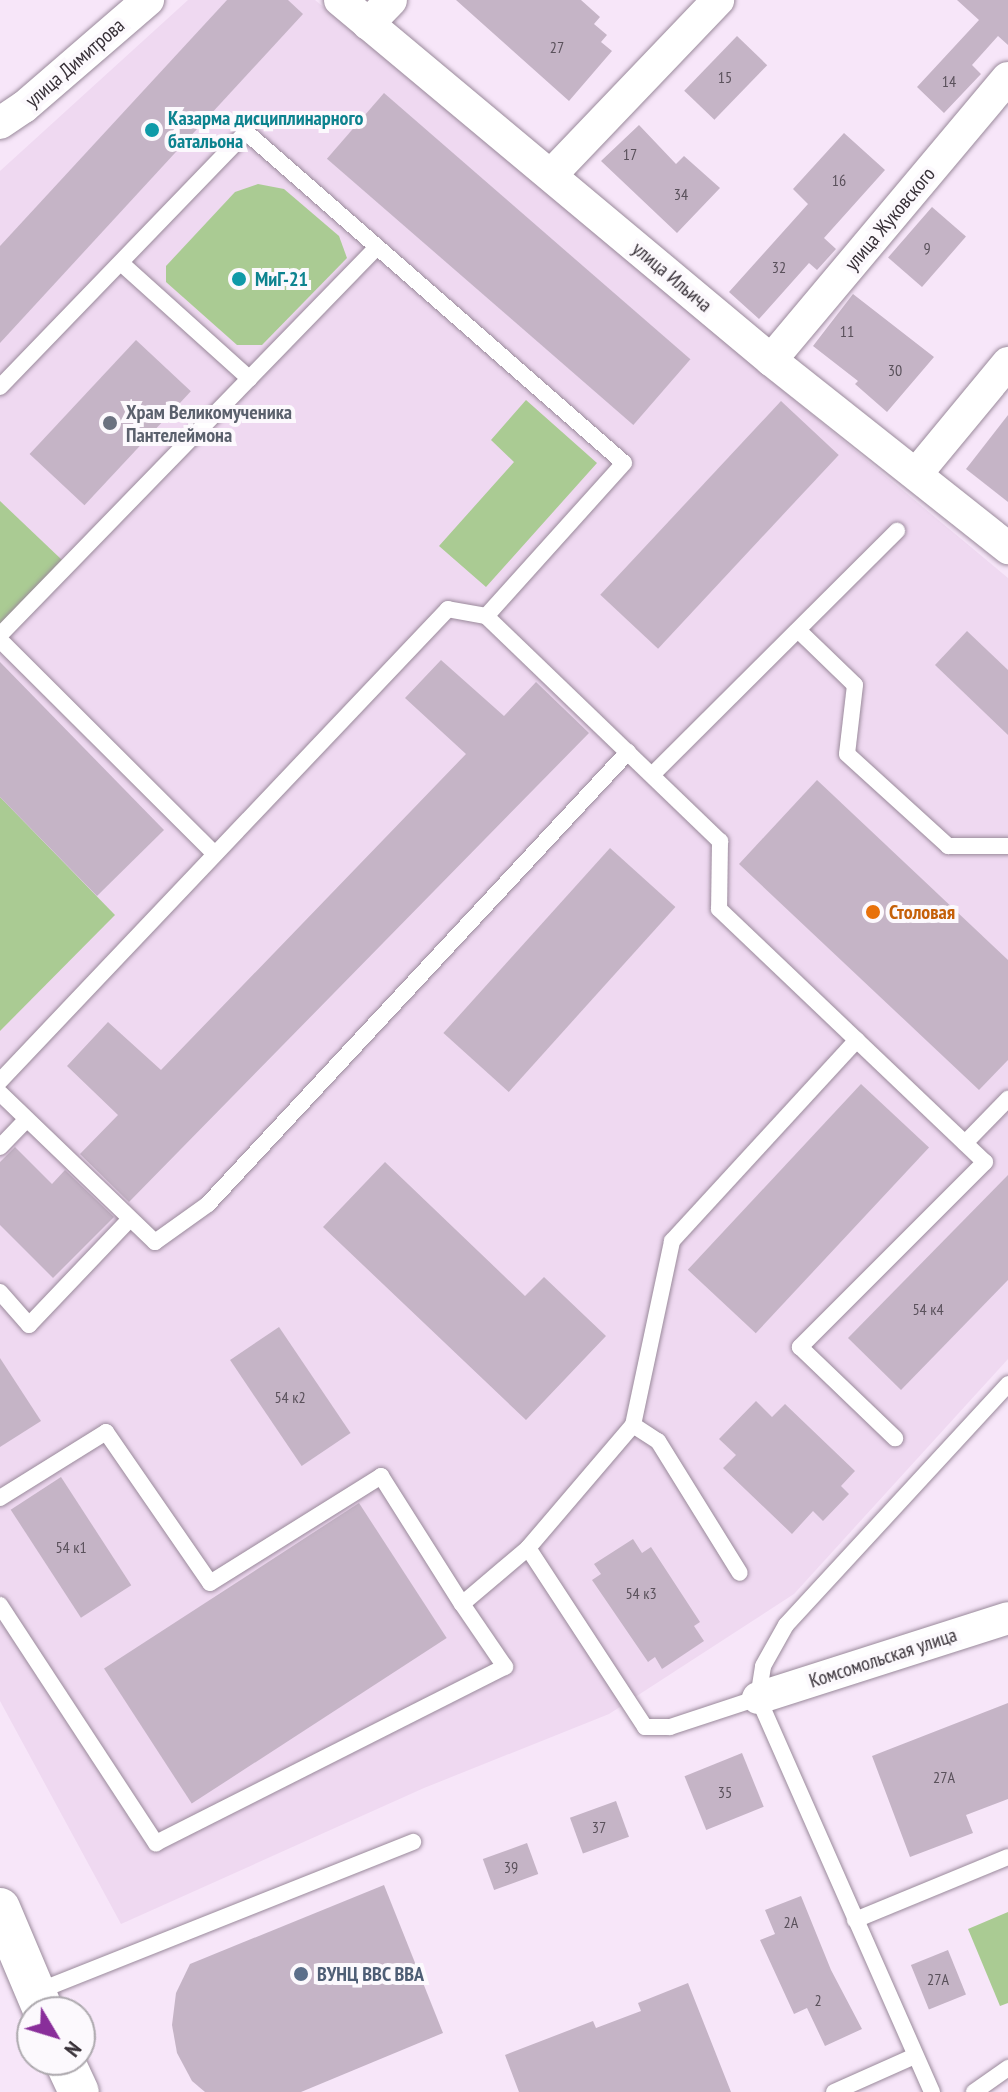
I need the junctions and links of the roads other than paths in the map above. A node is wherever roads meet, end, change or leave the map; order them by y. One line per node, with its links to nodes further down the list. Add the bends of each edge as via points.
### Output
1 (148, 0): 7 (street, улица Димитрова)
2 (340, 0): 5 (street, улица Ильича)
3 (391, 0): 5 (street)
4 (718, 0): 8 (street)
5 (368, 24): 8 (street, улица Ильича)
6 (1008, 78): 11 (street, улица Жуковского)
7 (0, 123)
8 (551, 175): 11 (street, улица Ильича)
9 (377, 247): 10 (lane, via 246,132); 13 (lane); 18 (lane, via 624,463)
10 (121, 263): 13 (lane); 14 (lane)
11 (771, 360): 15 (street, улица Ильича)
12 (1008, 363): 15 (street)
13 (250, 379): 20 (lane)
14 (0, 387)
15 (917, 473): 17 (street, улица Ильича)
16 (897, 531): 19 (lane)
17 (1008, 548)
18 (486, 616): 21 (lane); 24 (lane, via 448,609)
19 (798, 630): 22 (lane); 23 (lane, via 855,685 847,754 948,846)
20 (0, 638): 24 (lane)
21 (628, 752): 22 (lane); 32 (lane, via 208,1204 155,1242)
22 (652, 775): 25 (lane, via 720,841 719,909)
23 (1008, 846)
24 (214, 853): 26 (lane)
25 (857, 1040): 30 (lane); 35 (lane, via 672,1241)
26 (0, 1081)
27 (0, 1093): 29 (lane)
28 (1008, 1099): 30 (lane)
29 (26, 1120): 31 (lane); 32 (lane)
30 (965, 1143): 36 (lane, via 985,1162 800,1347)
31 (0, 1147)
32 (130, 1219): 33 (lane, via 29,1325)
33 (0, 1292)
34 (1008, 1384): 43 (lane, via 786,1625 763,1666)
35 (633, 1425): 38 (lane); 39 (lane, via 658,1441)
36 (895, 1438)
37 (0, 1498): 40 (lane, via 106,1432 210,1583 381,1476)
38 (528, 1548): 40 (lane); 43 (lane, via 645,1727 670,1727)
39 (740, 1573)
40 (462, 1604): 41 (lane, via 505,1667 156,1843)
41 (0, 1605)
42 (1008, 1618): 43 (street, Комсомольская улица)
43 (758, 1698): 47 (lane)
44 (413, 1842): 49 (lane)
45 (1008, 1857): 47 (lane)
46 (0, 1908): 48 (street)
47 (855, 1920): 50 (lane)
48 (37, 1996)
49 (54, 1996)
50 (915, 2056): 52 (lane); 53 (lane)
51 (1008, 2068): 54 (lane)
52 (834, 2092)
53 (932, 2092)
54 (974, 2092)

